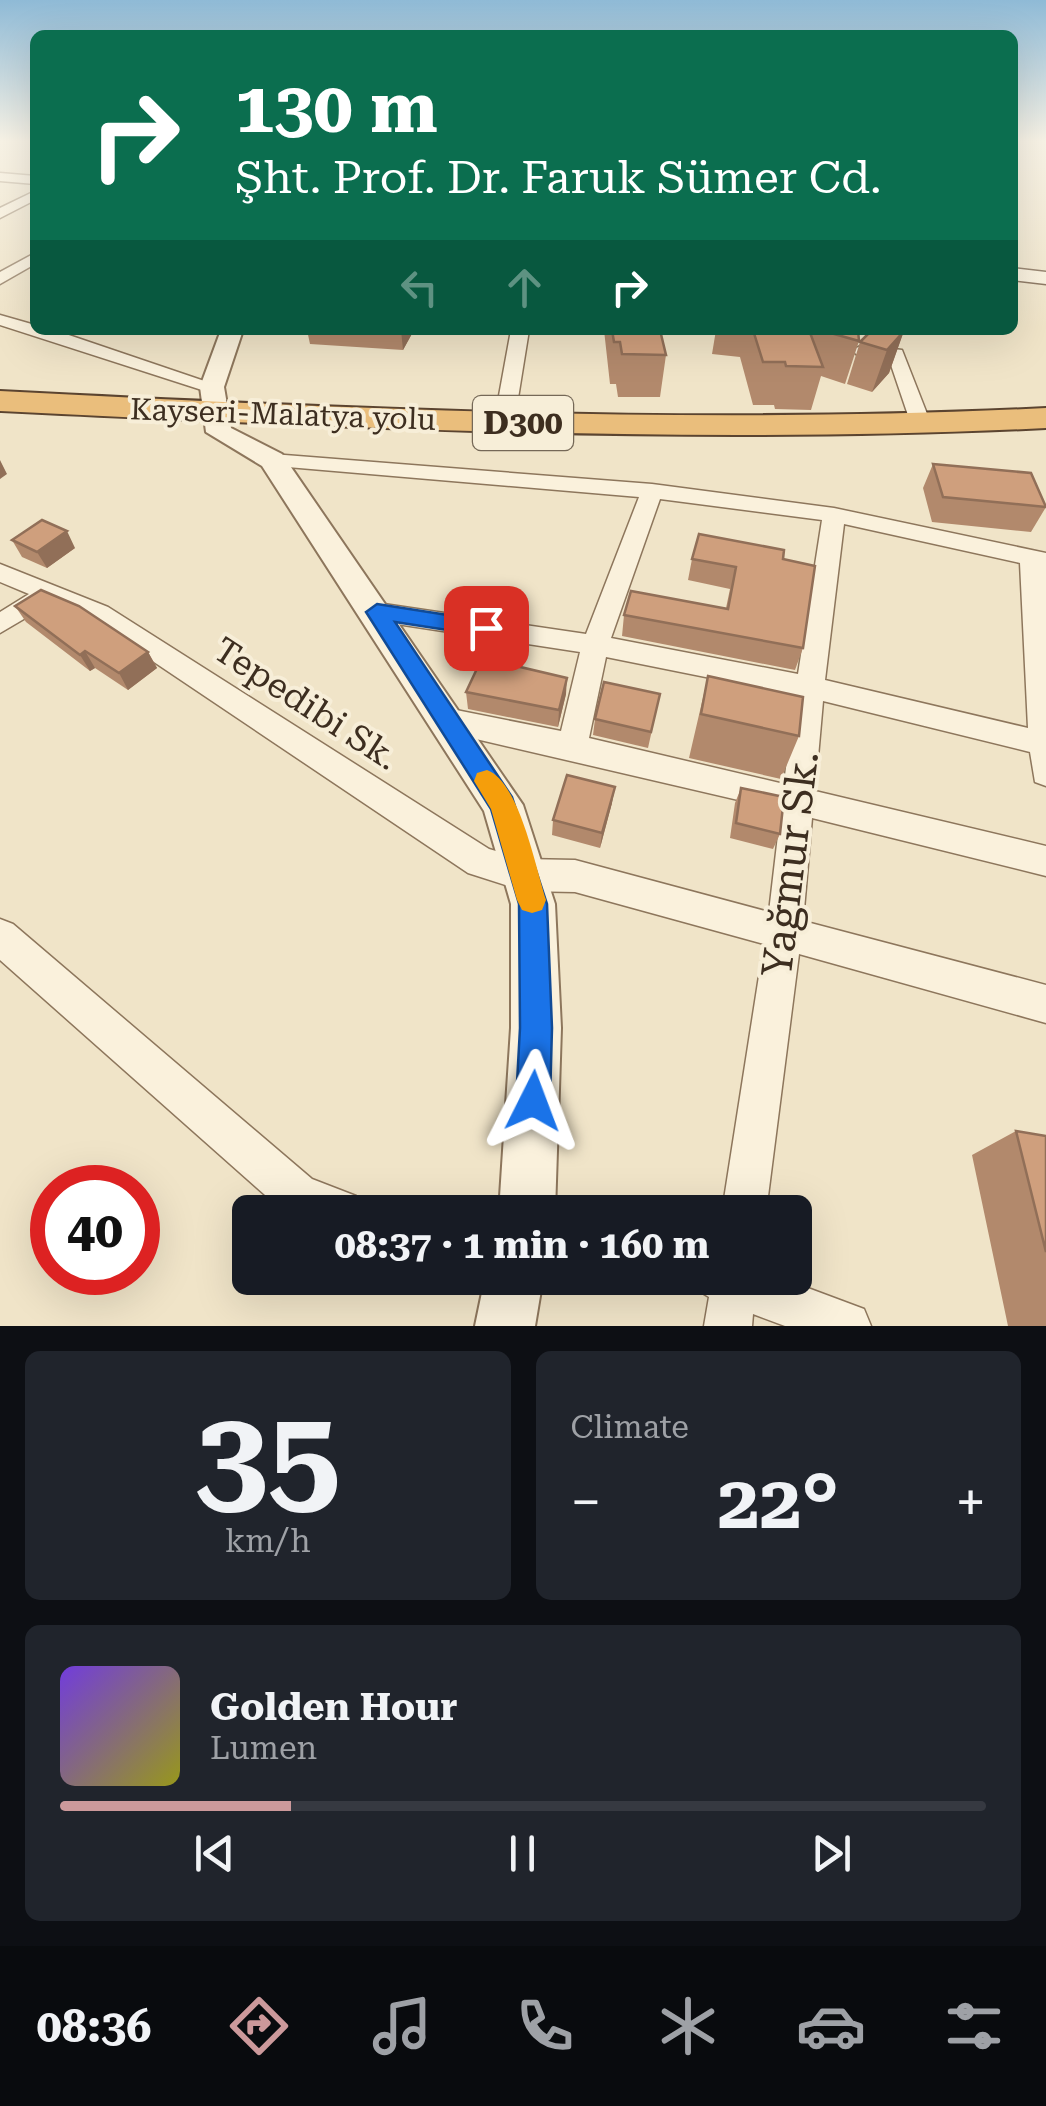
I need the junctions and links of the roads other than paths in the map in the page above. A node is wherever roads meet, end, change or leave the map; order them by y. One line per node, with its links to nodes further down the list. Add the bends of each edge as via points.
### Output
1 (0, 214): 2 (street)
2 (30, 217)
3 (30, 261): 5 (street)
4 (1018, 275): 6 (main road)
5 (0, 278)
6 (1046, 278)
7 (0, 320): 8 (street)
8 (30, 328)
9 (47, 335): 14 (street)
10 (231, 335): 14 (street)
11 (519, 335): 16 (street)
12 (842, 347): 18 (street, via 896,354)
13 (0, 401): 14 (highway, Kayseri-Malatya yolu / D300)
14 (215, 411): 16 (highway, Kayseri-Malatya yolu / D300); 17 (highway, Kayseri-Malatya yolu / D300); 19 (highway, Kayseri-Malatya yolu / D300, via 503,444); 20 (street)
15 (1046, 418): 18 (highway, Kayseri-Malatya yolu / D300)
16 (504, 423): 18 (highway, Kayseri-Malatya yolu / D300)
17 (0, 424)
18 (920, 424)
19 (1046, 438)
20 (272, 460): 21 (street); 26 (street)
21 (652, 491): 22 (street); 28 (street)
22 (834, 515): 23 (street); 29 (street, Yağmur Sk.)
23 (1039, 560): 31 (street)
24 (0, 572): 25 (street, Tepedibi Sk.)
25 (47, 594): 27 (street); 36 (street, Tepedibi Sk., via 98,613 480,862)
26 (377, 612): 28 (street); 30 (street)
27 (0, 624)
28 (594, 645): 29 (street); 32 (street)
29 (810, 688): 31 (street); 34 (street, Yağmur Sk.)
30 (446, 720): 32 (street); 36 (street, via 503,805)
31 (1045, 744): 33 (street)
32 (572, 746): 34 (street)
33 (1046, 774)
34 (800, 803): 35 (street); 37 (street, Yağmur Sk.)
35 (1046, 861)
36 (524, 875): 37 (street, Tepedibi Sk., via 575,876); 41 (street, via 533,904 536,1028)
37 (784, 934): 39 (street, Tepedibi Sk.); 42 (street, Yağmur Sk.)
38 (0, 936): 40 (street)
39 (1046, 1004)
40 (296, 1195)
41 (527, 1195)
42 (746, 1195)
43 (510, 1295): 45 (street)
44 (742, 1295): 46 (street)
45 (504, 1326)
46 (847, 1326)

